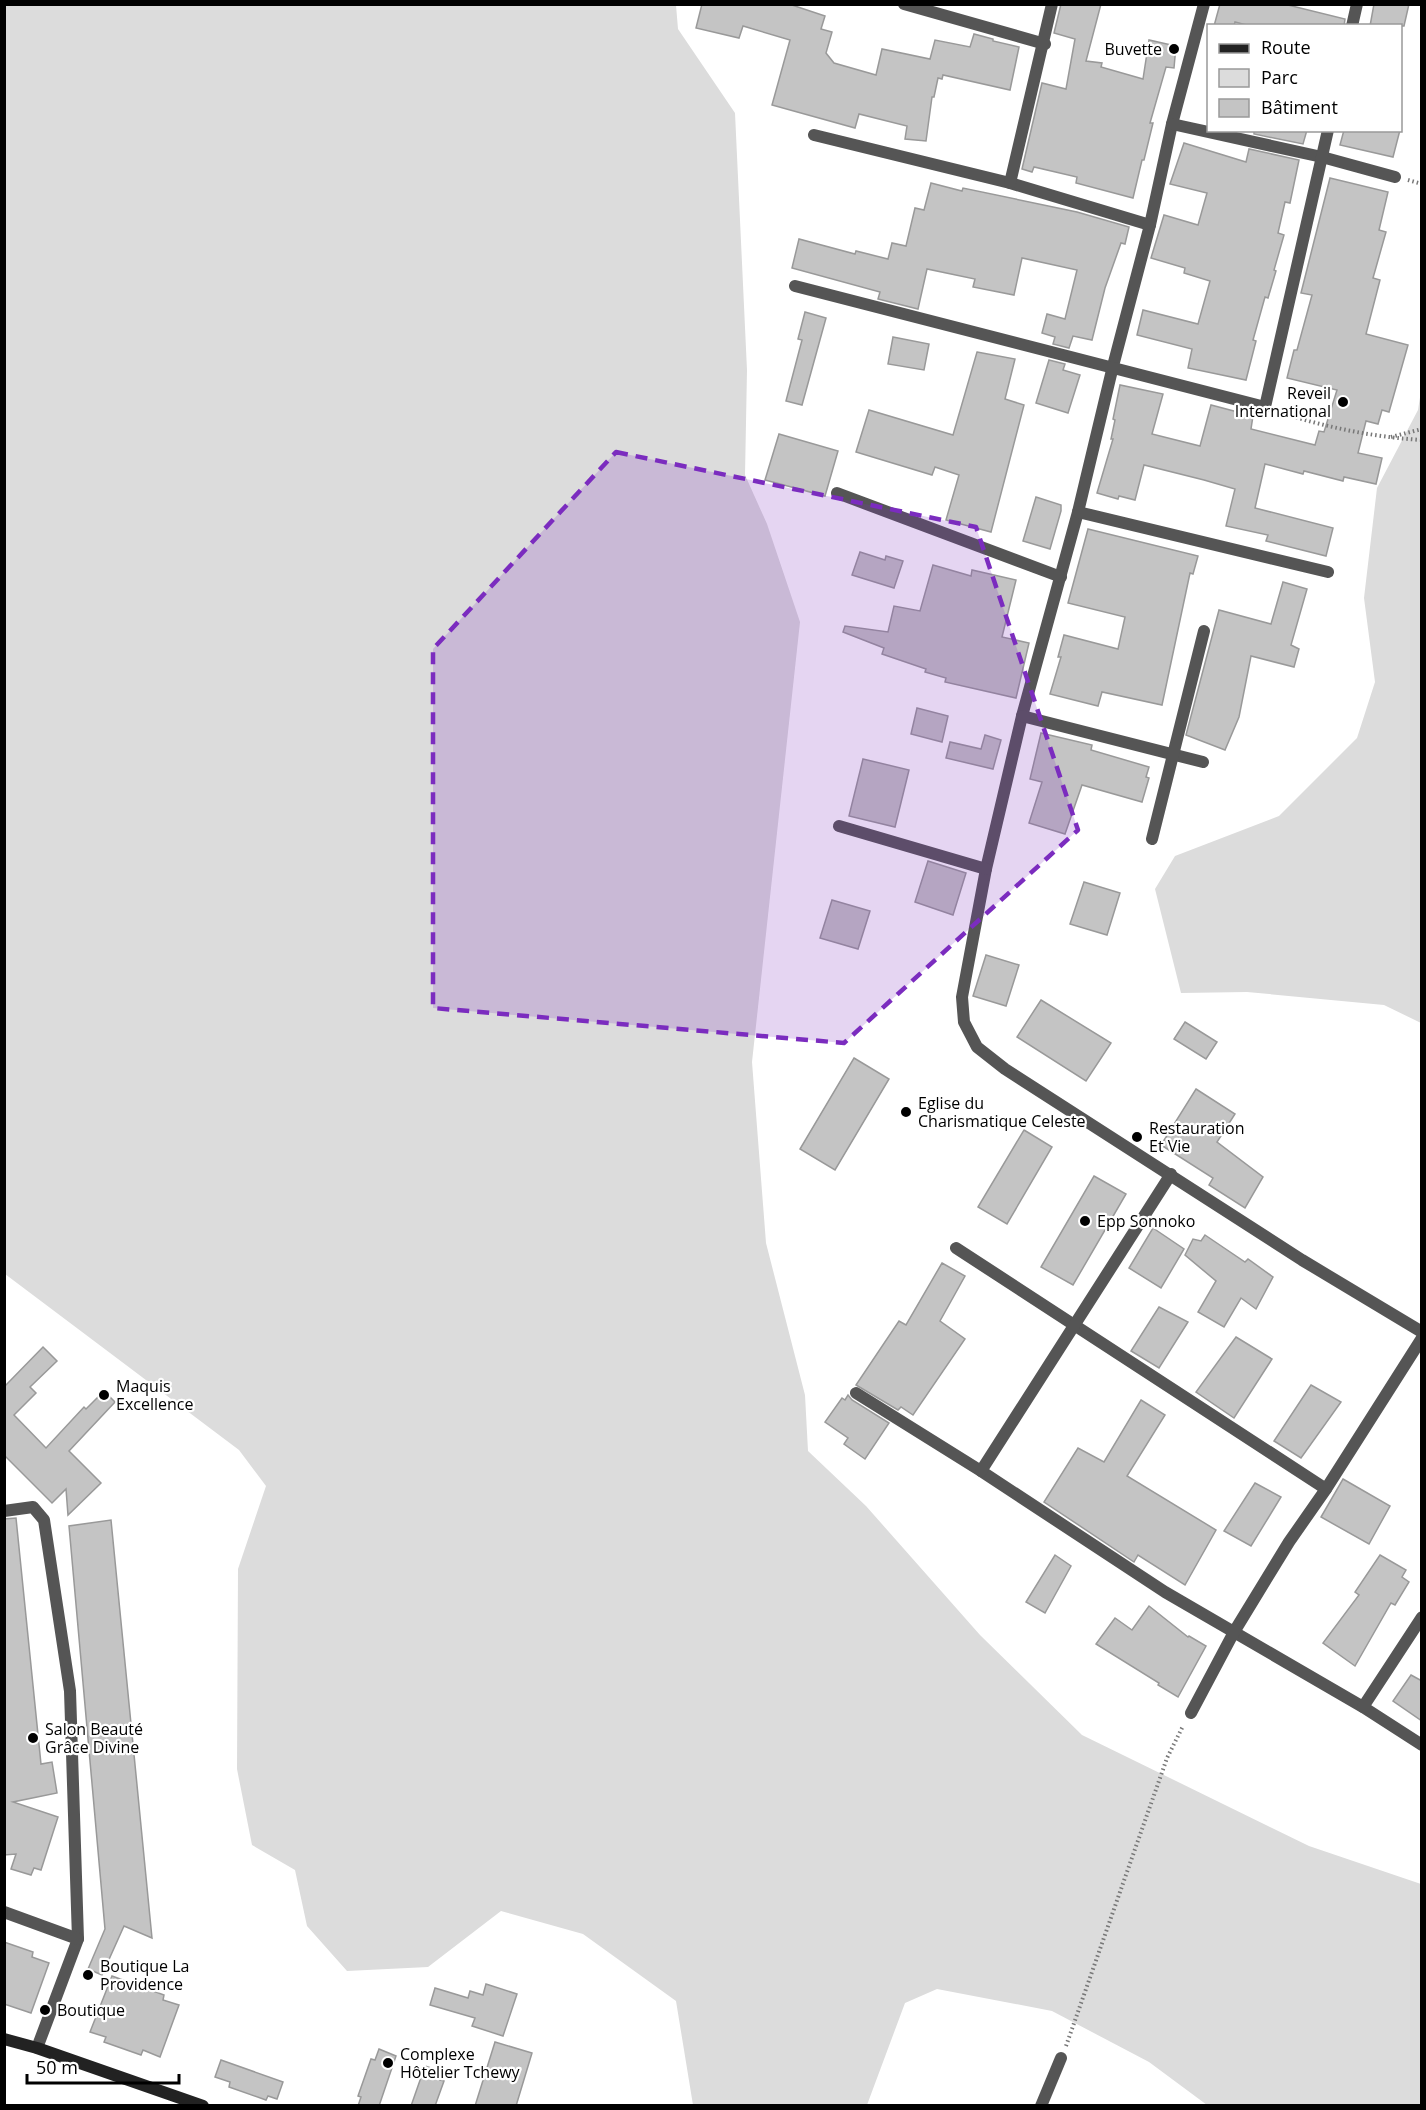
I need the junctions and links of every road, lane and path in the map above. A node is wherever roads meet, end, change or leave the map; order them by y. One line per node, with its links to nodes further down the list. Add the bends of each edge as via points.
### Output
1 (904, 4): 6 (street)
2 (1052, 4): 6 (street)
3 (1204, 4): 7 (street)
4 (1357, 4): 5 (street)
5 (1352, 24)
6 (1044, 44): 14 (street)
7 (1172, 124): 8 (street); 15 (street)
8 (1207, 132)
9 (1208, 132): 12 (street)
10 (1328, 132): 12 (street)
11 (814, 135): 14 (street)
12 (1322, 157): 13 (street); 18 (street)
13 (1395, 177)
14 (1010, 183): 15 (street)
15 (1150, 225): 17 (street)
16 (795, 286): 17 (street)
17 (1113, 366): 18 (street); 23 (street)
18 (1265, 407): 20 (path, via 1317,424)
19 (1422, 429): 20 (path)
20 (1387, 438): 21 (path)
21 (1422, 440)
22 (837, 493): 25 (street)
23 (1078, 512): 24 (street); 25 (street)
24 (1328, 572)
25 (1061, 577): 27 (street)
26 (1204, 631): 28 (street)
27 (1022, 716): 28 (street); 32 (street)
28 (1173, 754): 29 (street); 31 (street)
29 (1203, 762)
30 (838, 826): 32 (street)
31 (1152, 839)
32 (986, 869): 33 (street, via 962,997 964,1022 977,1047 1005,1070)
33 (1171, 1174): 35 (street); 36 (street)
34 (956, 1248): 35 (street)
35 (1075, 1325): 39 (street); 40 (street)
36 (1422, 1332)
37 (1422, 1338): 40 (street)
38 (856, 1394): 39 (street)
39 (981, 1471): 43 (street, via 1165,1592)
40 (1326, 1489): 43 (street)
41 (4, 1511): 48 (street, via 33,1507 44,1520 70,1691)
42 (1422, 1617): 44 (street)
43 (1234, 1632): 44 (street); 45 (street)
44 (1363, 1707): 46 (street)
45 (1191, 1713): 51 (path, via 1167,1758)
46 (1422, 1745)
47 (4, 1912): 48 (street)
48 (78, 1939): 50 (street)
49 (4, 2039): 50 (street)
50 (37, 2048): 52 (street)
51 (1061, 2058): 53 (street)
52 (203, 2106)
53 (1041, 2106)

